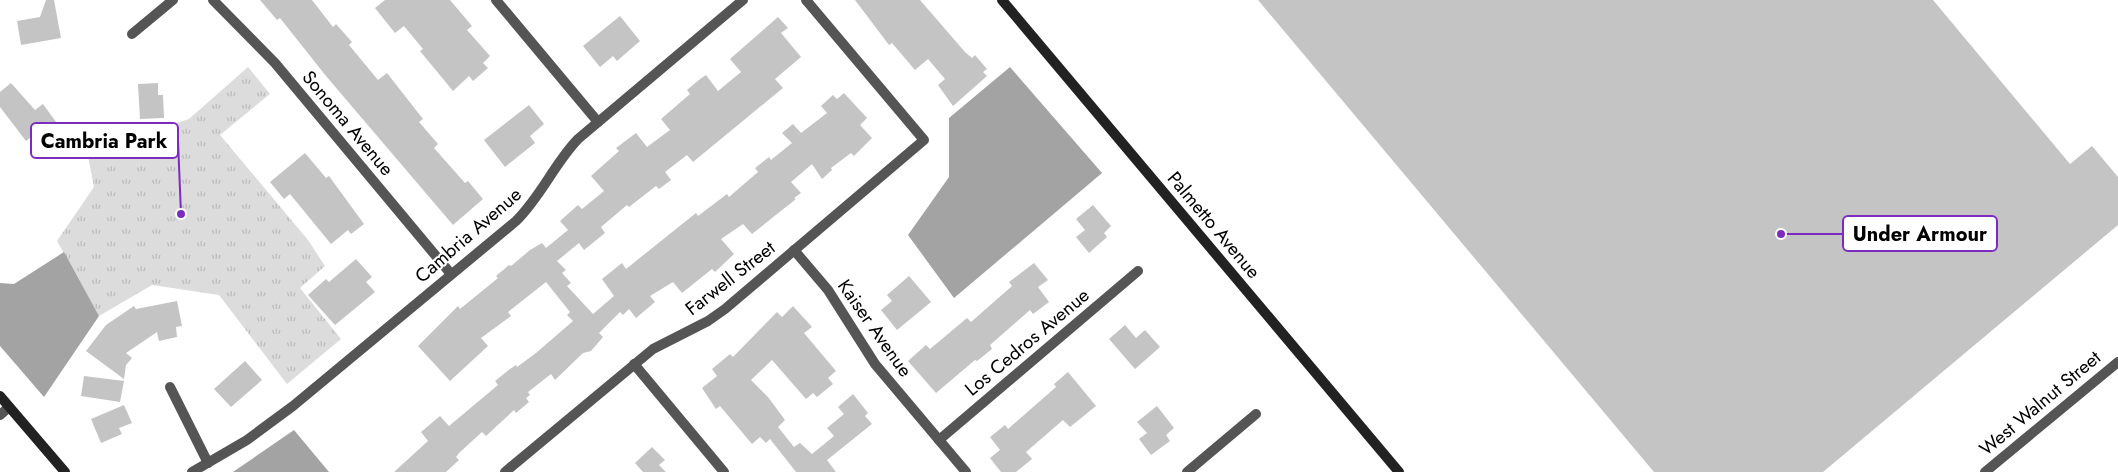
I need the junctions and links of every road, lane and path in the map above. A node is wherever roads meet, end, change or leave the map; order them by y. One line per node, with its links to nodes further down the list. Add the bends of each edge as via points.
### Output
1 (173, 0): 7 (street)
2 (213, 0): 11 (street, Sonoma Avenue, via 275,63)
3 (496, 0): 8 (street)
4 (743, 0): 8 (street, Cambria Avenue)
5 (806, 0): 9 (street, Farwell Street, via 924,140)
6 (1002, 0): 27 (street, Palmetto Avenue)
7 (132, 34)
8 (598, 122): 11 (street, Cambria Avenue, via 572,145 528,209)
9 (794, 250): 13 (street, Farwell Street, via 708,321 668,340); 19 (street, Kaiser Avenue, via 834,298 875,364)
10 (1138, 271): 19 (street, Los Cedros Avenue)
11 (452, 274): 20 (street, Cambria Avenue, via 293,406 247,440)
12 (2118, 362): 28 (street, West Walnut Street)
13 (634, 364): 23 (street, Farwell Street); 24 (street)
14 (170, 387): 20 (street)
15 (0, 396): 16 (street)
16 (10, 407): 18 (street); 21 (street)
17 (1256, 414): 26 (street)
18 (0, 415)
19 (939, 440): 25 (street, Kaiser Avenue)
20 (208, 463): 22 (street, Cambria Avenue)
21 (65, 472)
22 (192, 472)
23 (505, 472)
24 (724, 472)
25 (966, 472)
26 (1187, 472)
27 (1399, 472)
28 (1985, 472)

